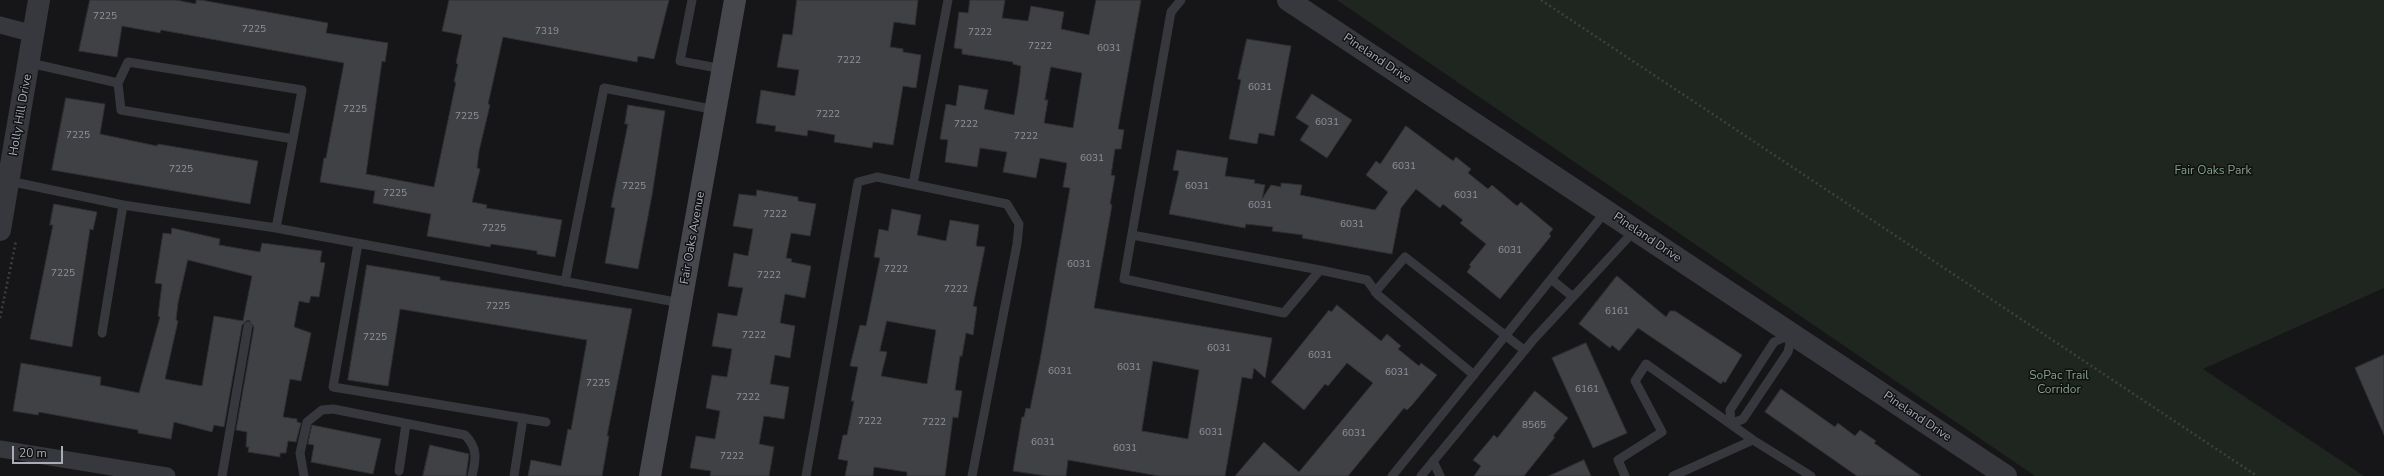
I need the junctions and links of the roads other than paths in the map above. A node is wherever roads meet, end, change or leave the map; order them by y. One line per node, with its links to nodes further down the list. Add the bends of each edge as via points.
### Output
1 (39, 0): 8 (street, Holly Hill Drive)
2 (692, 0): 10 (lane, via 680,61)
3 (735, 0): 10 (main road, Fair Oaks Avenue)
4 (948, 0): 15 (lane)
5 (1181, 0): 21 (lane, via 1171,12)
6 (1288, 0): 17 (street, Pineland Drive)
7 (0, 25): 8 (street)
8 (34, 34): 9 (street, Holly Hill Drive)
9 (30, 63): 11 (lane); 14 (street, Holly Hill Drive)
10 (723, 70): 12 (main road, Fair Oaks Avenue)
11 (118, 83): 13 (lane, via 121,110); 13 (lane, via 128,62 302,90)
12 (716, 110): 25 (lane, via 604,88); 28 (main road, Fair Oaks Avenue)
13 (293, 139): 18 (lane)
14 (9, 181): 16 (lane); 19 (street, Holly Hill Drive)
15 (913, 184): 49 (lane, via 877,177 858,182); 50 (lane, via 1007,204 1019,224)
16 (123, 205): 18 (lane); 30 (lane)
17 (1606, 210): 20 (street, Pineland Drive); 24 (lane)
18 (276, 228): 22 (lane)
19 (0, 230)
20 (1635, 230): 27 (lane); 31 (street, Pineland Drive)
21 (1132, 235): 23 (lane); 23 (lane, via 1124,279 1284,313)
22 (358, 244): 25 (lane); 35 (lane, via 334,387)
23 (1320, 270): 26 (lane, via 1367,280)
24 (1551, 279): 27 (lane); 32 (lane)
25 (565, 282): 28 (lane)
26 (1375, 292): 32 (lane, via 1404,257); 34 (lane)
27 (1573, 297): 33 (lane)
28 (681, 304): 48 (main road, Fair Oaks Avenue)
29 (248, 326): 44 (lane)
30 (102, 333)
31 (1792, 334): 38 (lane, via 1788,352 1743,419); 38 (lane, via 1774,342 1730,410); 57 (street, Pineland Drive)
32 (1505, 336): 33 (lane); 34 (lane)
33 (1524, 350): 41 (lane)
34 (1474, 375): 51 (lane)
35 (523, 418): 36 (lane); 47 (lane)
36 (546, 422)
37 (406, 424): 42 (lane); 45 (lane, via 322,410 307,422 300,453); 46 (lane, via 465,435 473,443 477,458)
38 (1731, 424): 39 (lane); 54 (lane, via 1646,364 1635,380 1662,432 1618,460)
39 (1753, 440): 55 (lane); 56 (lane)
40 (0, 449): 43 (street)
41 (1433, 461): 52 (lane); 53 (lane)
42 (399, 471)
43 (167, 476)
44 (222, 476)
45 (304, 476)
46 (472, 476)
47 (514, 476)
48 (650, 476)
49 (806, 476)
50 (972, 476)
51 (1392, 476)
52 (1421, 476)
53 (1440, 476)
54 (1626, 476)
55 (1673, 476)
56 (1811, 476)
57 (2006, 476)

